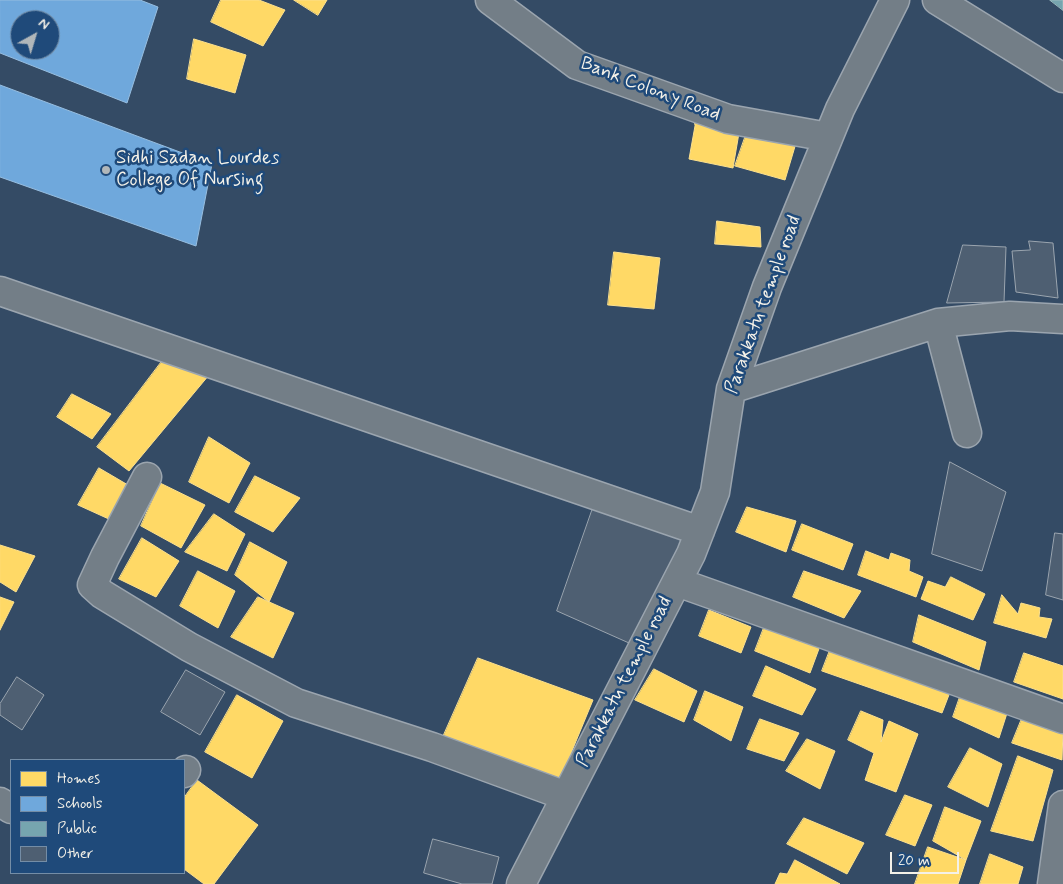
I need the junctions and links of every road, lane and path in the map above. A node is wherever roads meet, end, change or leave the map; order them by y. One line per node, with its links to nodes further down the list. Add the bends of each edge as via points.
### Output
1 (490, 0): 5 (street, Bank Colony Road, via 577,65 728,119)
2 (895, 0): 5 (street, Parakkatu temple road)
3 (937, 0): 4 (street)
4 (1063, 78)
5 (828, 137): 9 (street, Parakkatu temple road, via 766,287)
6 (0, 291): 12 (street)
7 (1063, 320): 8 (street, via 1010,316)
8 (938, 323): 9 (street); 10 (street)
9 (731, 389): 12 (street, Parakkatu temple road, via 715,492)
10 (967, 433)
11 (147, 477): 15 (street, via 92,585 102,594 189,648 296,703 432,747)
12 (700, 531): 13 (street, Parakkatu temple road)
13 (677, 582): 14 (street); 15 (street, Parakkatu temple road)
14 (1063, 719)
15 (566, 796): 17 (street, Parakkatu temple road)
16 (1063, 806): 18 (street)
17 (521, 884)
18 (1052, 884)

